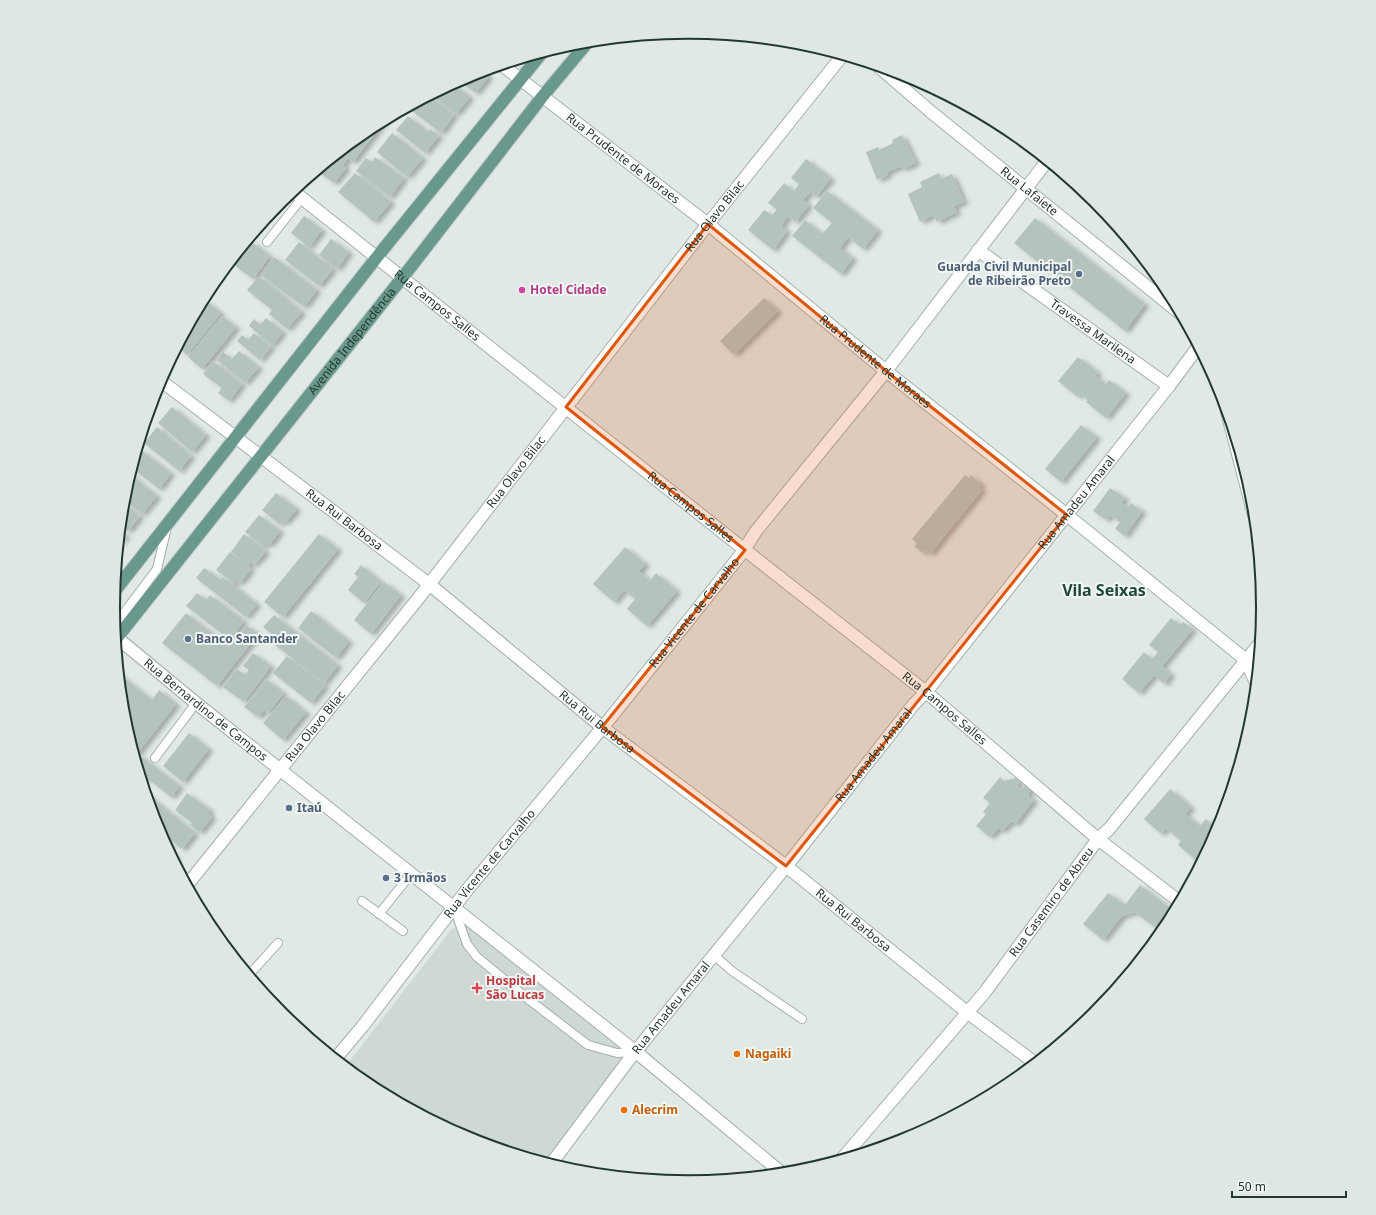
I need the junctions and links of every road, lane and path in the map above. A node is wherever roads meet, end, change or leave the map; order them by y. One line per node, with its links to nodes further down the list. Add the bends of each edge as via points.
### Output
1 (582, 49): 7 (main road, Avenida Independência)
2 (536, 59): 6 (main road)
3 (839, 59): 12 (street, Rua Olavo Bilac)
4 (507, 69): 6 (street, Rua Prudente de Moraes)
5 (889, 76): 9 (street, Rua Lafaiete)
6 (520, 79): 7 (street, Rua Prudente de Moraes); 15 (main road)
7 (542, 97): 12 (street, Rua Prudente de Moraes); 16 (main road, Avenida Independência)
8 (1044, 165): 9 (street, Rua Vicente de Carvalho)
9 (1026, 190): 14 (street, Rua Vicente de Carvalho); 17 (street, Rua Lafaiete)
10 (297, 195): 15 (street, Rua Campos Salles)
11 (296, 196): 13 (lane)
12 (708, 224): 19 (street, Rua Prudente de Moraes); 22 (street, Rua Olavo Bilac)
13 (267, 242)
14 (978, 250): 19 (street, Rua Vicente de Carvalho); 21 (street, Travessa Marilena)
15 (377, 257): 16 (street, Rua Campos Salles); 23 (main road)
16 (402, 277): 22 (street, Rua Campos Salles); 24 (main road, Avenida Independência)
17 (1168, 304)
18 (1195, 351): 21 (street, Rua Amadeu Amaral)
19 (886, 371): 25 (street, Rua Prudente de Moraes); 27 (street, Rua Vicente de Carvalho, via 779,502)
20 (166, 384): 23 (street, Rua Rui Barbosa)
21 (1169, 386): 25 (street, Rua Amadeu Amaral)
22 (566, 407): 27 (street, Rua Campos Salles); 29 (street, Rua Olavo Bilac)
23 (234, 438): 24 (street, Rua Rui Barbosa); 26 (main road)
24 (259, 456): 29 (street, Rua Rui Barbosa); 31 (main road, Avenida Independência)
25 (1067, 515): 34 (street, Rua Prudente de Moraes); 36 (street, Rua Amadeu Amaral)
26 (168, 523): 28 (main road); 30 (lane, via 157,569)
27 (745, 550): 36 (street, Rua Campos Salles); 38 (street, Rua Vicente de Carvalho)
28 (121, 584)
29 (428, 584): 38 (street, Rua Rui Barbosa); 40 (street, Rua Olavo Bilac)
30 (121, 627)
31 (121, 628)
32 (121, 638): 37 (street, Rua Bernardino de Campos)
33 (1255, 650): 34 (street, Rua Casemiro de Abreu)
34 (1246, 660): 35 (street); 41 (street, Rua Casemiro de Abreu, via 1109,829)
35 (1253, 675)
36 (926, 692): 41 (street, Rua Campos Salles); 42 (street, Rua Amadeu Amaral)
37 (196, 703): 39 (lane); 40 (street, Rua Bernardino de Campos)
38 (602, 727): 42 (street, Rua Rui Barbosa); 47 (street, Rua Vicente de Carvalho)
39 (155, 758)
40 (280, 770): 43 (street, Rua Bernardino de Campos); 44 (street, Rua Olavo Bilac)
41 (1098, 839): 45 (street, Rua Campos Salles); 53 (street, Rua Casemiro de Abreu)
42 (786, 866): 51 (street, Rua Amadeu Amaral); 53 (street, Rua Rui Barbosa)
43 (411, 874): 47 (street, Rua Bernardino de Campos); 48 (lane)
44 (190, 881)
45 (1176, 899)
46 (362, 901): 48 (lane)
47 (454, 908): 55 (street, Rua Bernardino de Campos); 55 (lane, via 467,944 477,957 528,999 588,1045 617,1053); 56 (street, Rua Vicente de Carvalho)
48 (379, 914): 49 (lane)
49 (403, 931)
50 (278, 943): 52 (lane)
51 (714, 955): 54 (lane, via 732,971); 55 (street, Rua Amadeu Amaral)
52 (252, 972)
53 (968, 1013): 57 (street, Rua Rui Barbosa); 58 (street, Rua Casemiro de Abreu)
54 (802, 1019)
55 (636, 1052): 59 (street, Rua Amadeu Amaral); 60 (street, Rua Bernardino de Campos)
56 (338, 1056)
57 (1032, 1061)
58 (847, 1153)
59 (554, 1160)
60 (777, 1169)

